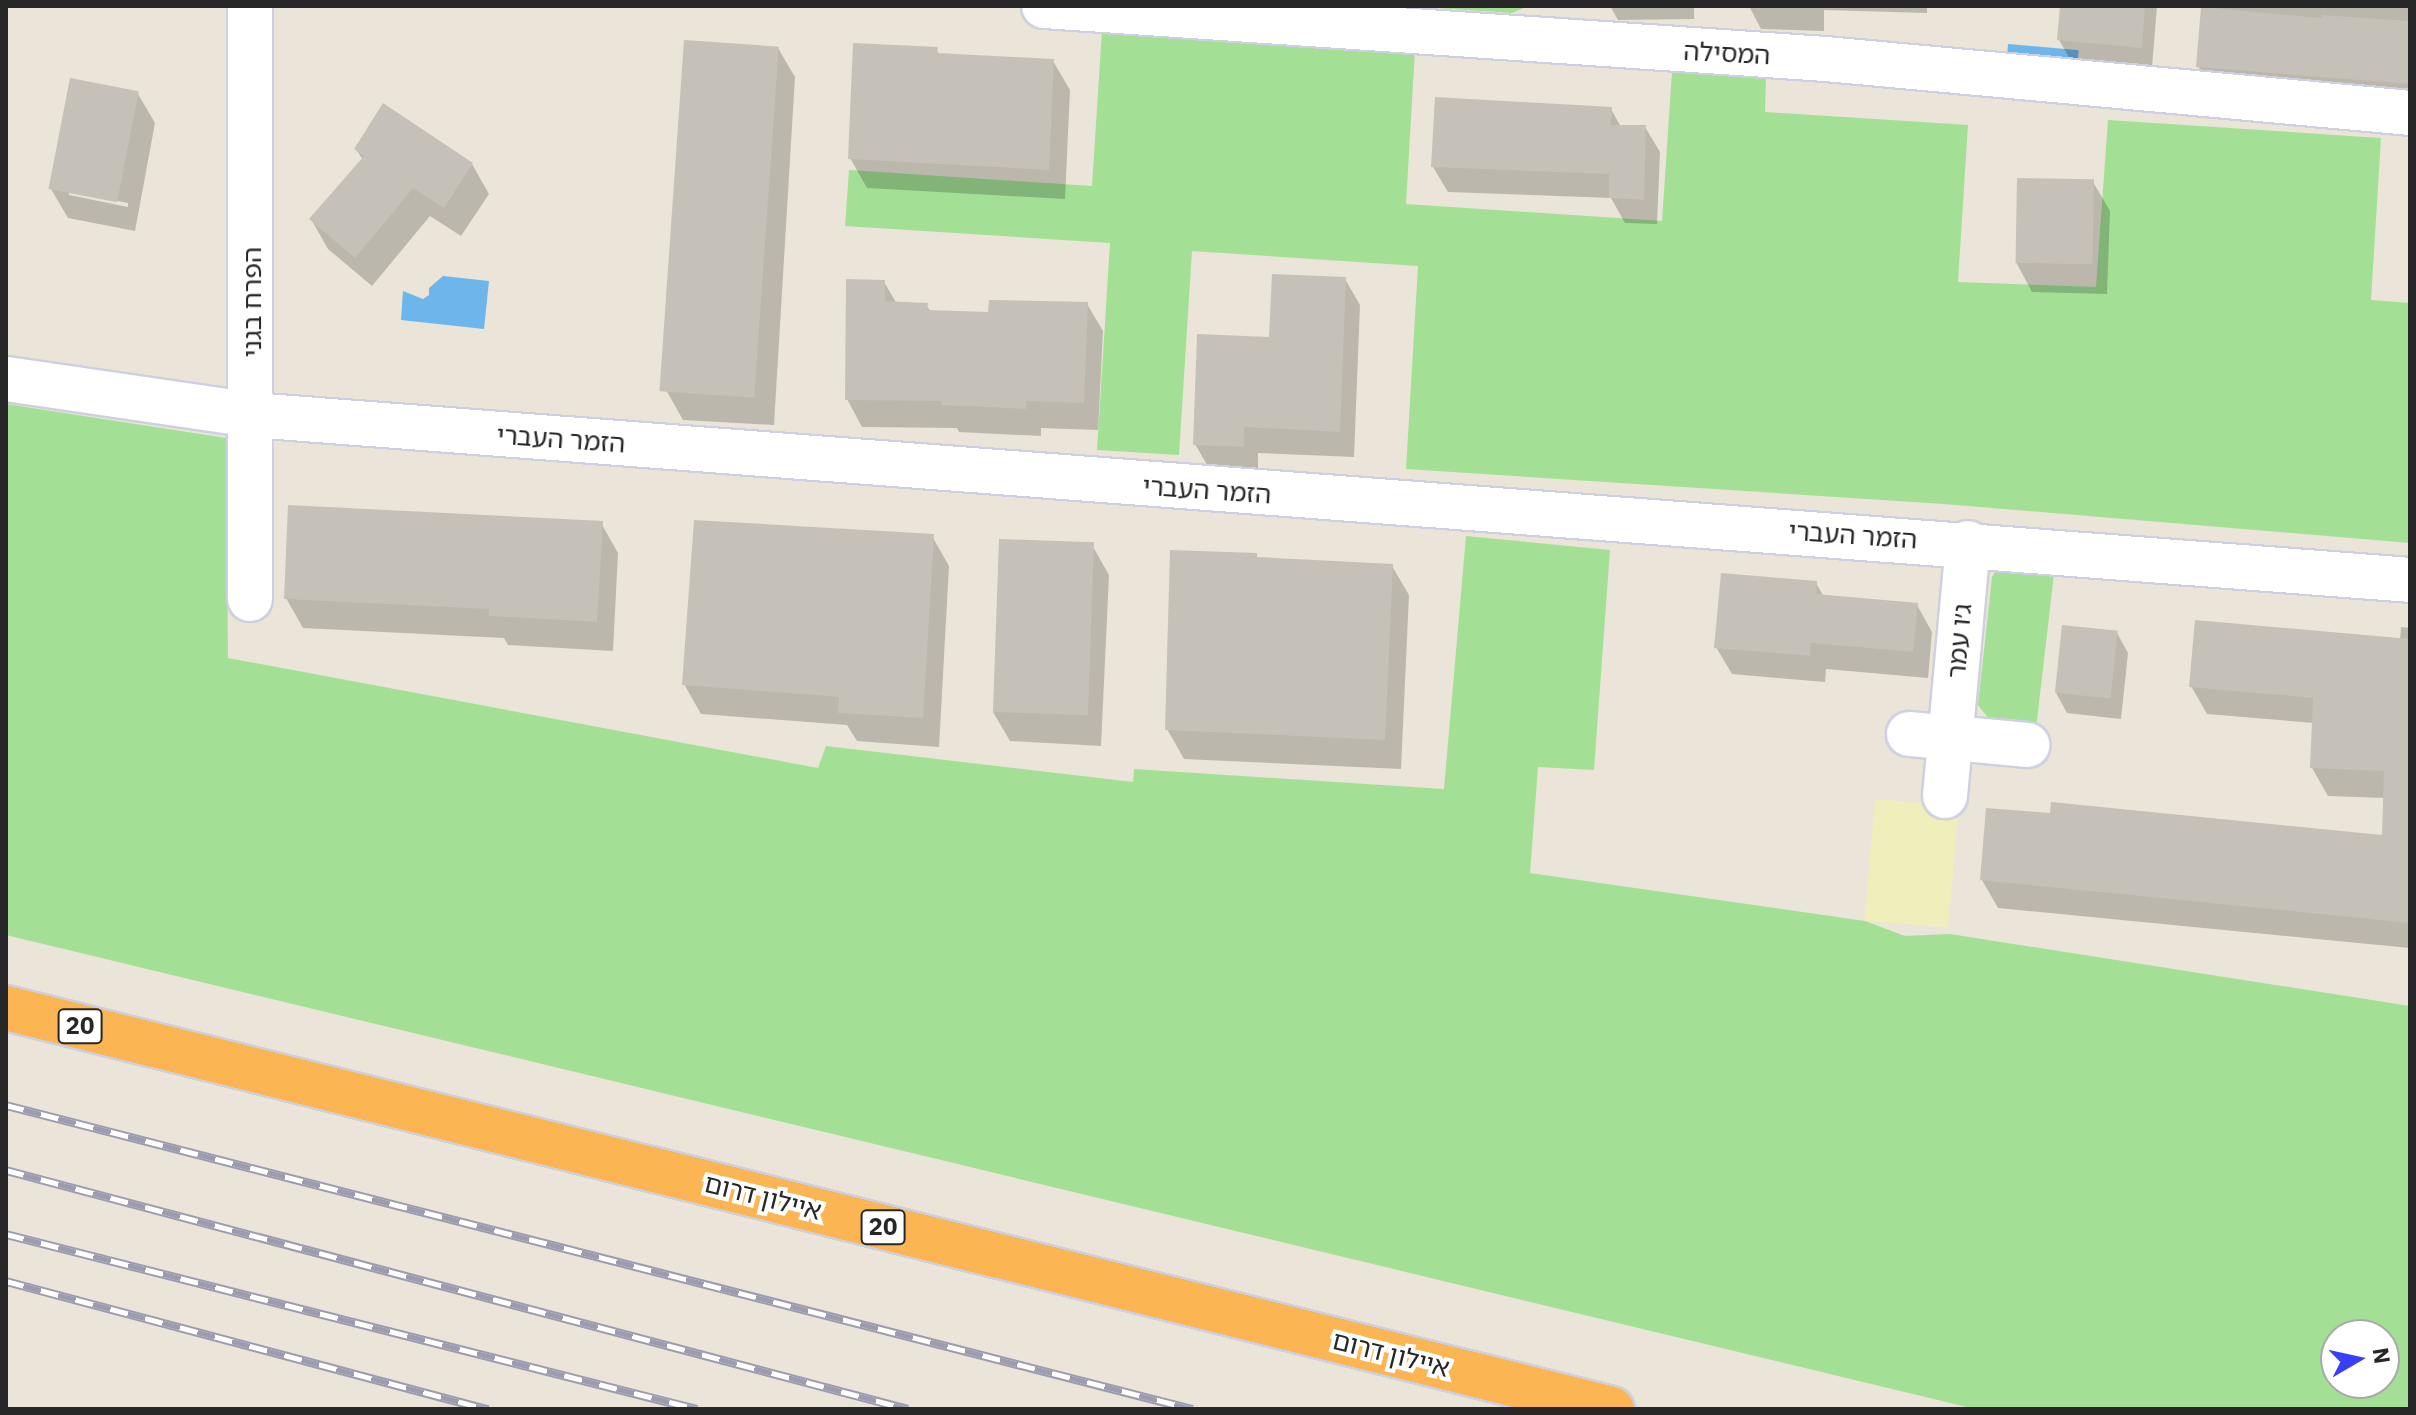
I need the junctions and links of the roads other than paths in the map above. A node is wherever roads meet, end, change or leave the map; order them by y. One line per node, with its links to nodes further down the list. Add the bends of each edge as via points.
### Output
1 (250, 6): 7 (street, הפרח בגני)
2 (1044, 6): 4 (street, המסילה)
3 (1555, 6): 4 (street)
4 (1575, 45): 5 (street, המסילה, via 1826,59)
5 (2410, 113)
6 (6, 379): 7 (street, הזמר העברי)
7 (252, 415): 8 (street, הזמר העברי, via 1142,486); 10 (street, הפרח בגני)
8 (1968, 543): 9 (street, הזמר העברי); 11 (street, ג׳ו עמר)
9 (2410, 580)
10 (250, 599)
11 (1930, 736): 12 (street); 13 (street, ג׳ו עמר)
12 (2027, 745)
13 (1945, 796)
14 (6, 1008): 15 (highway, איילון דרום / 20)
15 (1612, 1409)

